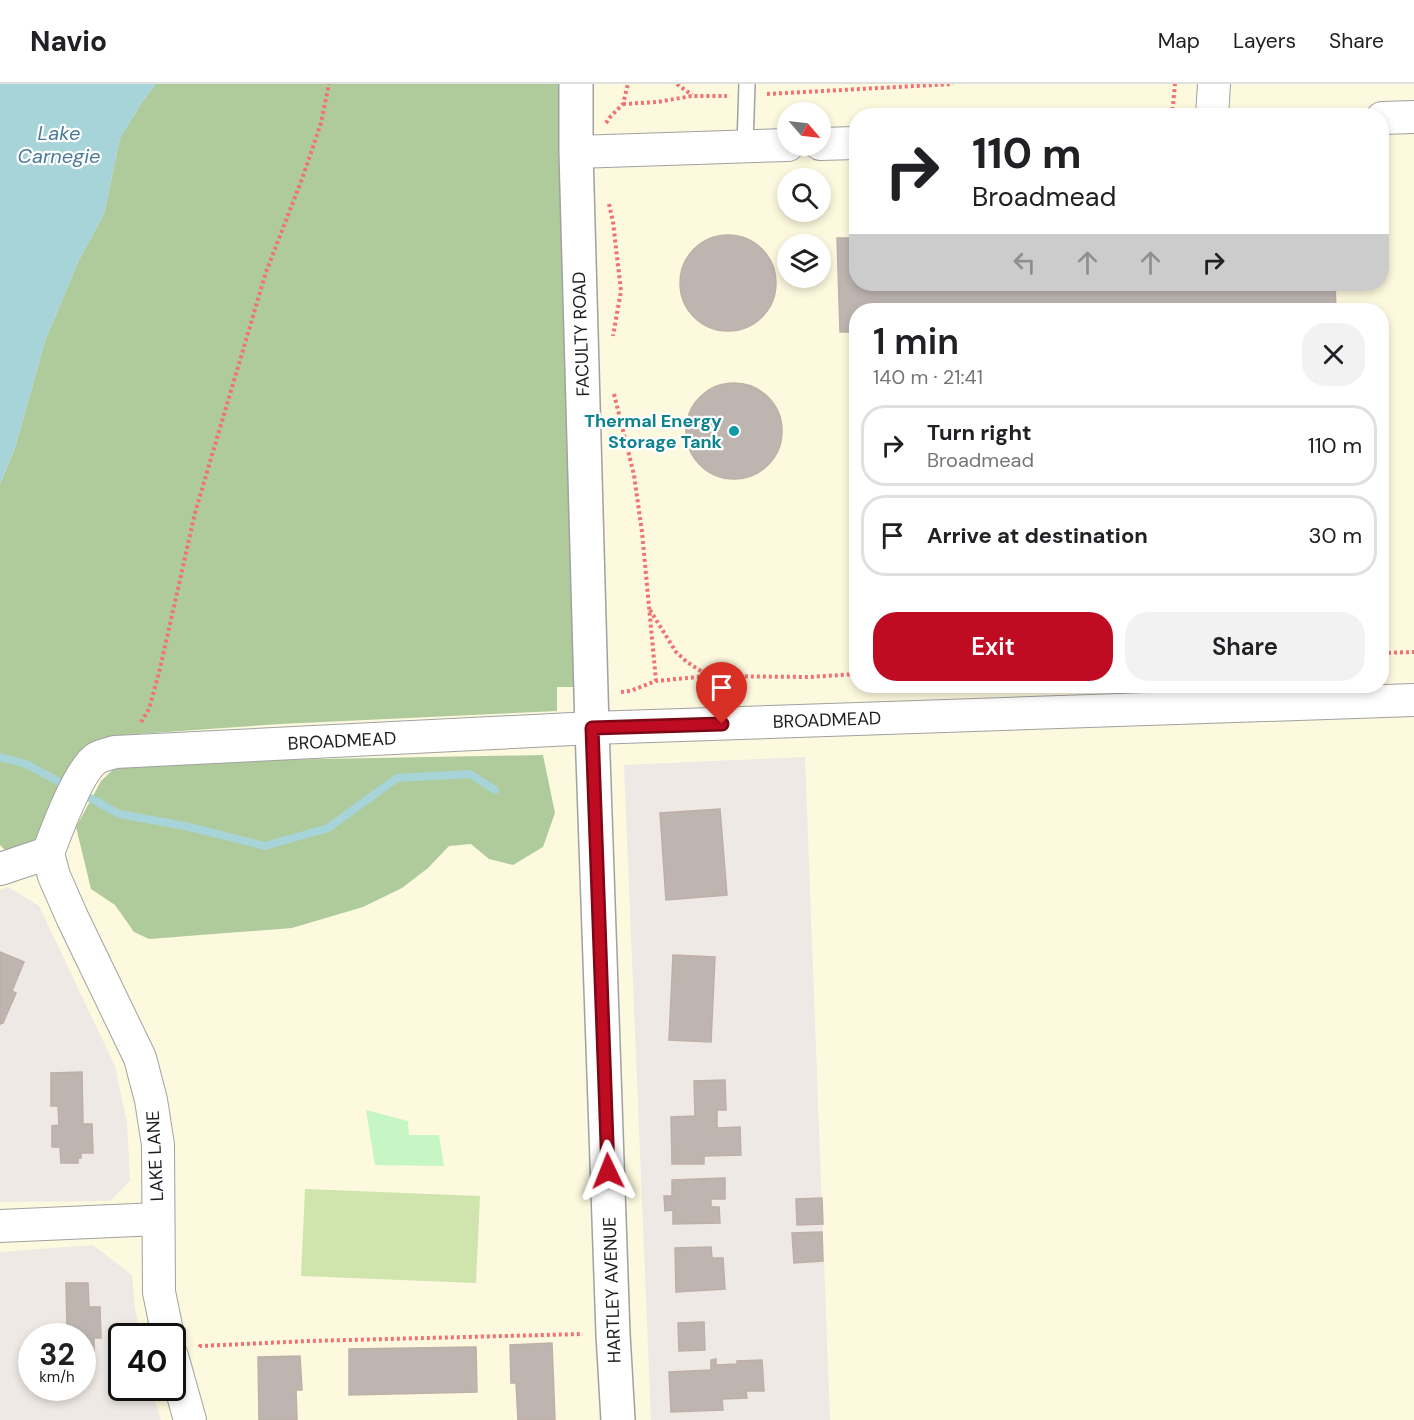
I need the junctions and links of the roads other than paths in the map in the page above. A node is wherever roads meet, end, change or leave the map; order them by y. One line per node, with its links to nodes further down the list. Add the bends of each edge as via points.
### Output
1 (576, 84): 11 (street, FACULTY ROAD)
2 (1214, 84): 4 (street)
3 (746, 90): 9 (lane)
4 (1212, 108)
5 (1414, 117): 6 (street)
6 (1389, 118)
7 (831, 144): 8 (street)
8 (849, 144)
9 (745, 145): 10 (street); 11 (street)
10 (777, 145)
11 (589, 152): 13 (street, FACULTY ROAD)
12 (1414, 700): 13 (street, BROADMEAD)
13 (592, 728): 14 (street, BROADMEAD, via 115,752 97,759 85,771); 21 (street, HARTLEY AVENUE)
14 (48, 853): 15 (street); 16 (street, LAKE LANE, via 54,876 140,1058 158,1145)
15 (0, 869)
16 (158, 1219): 17 (street); 18 (street, LAKE LANE, via 159,1292)
17 (0, 1226)
18 (165, 1323)
19 (188, 1356): 20 (street)
20 (190, 1420)
21 (618, 1420)

